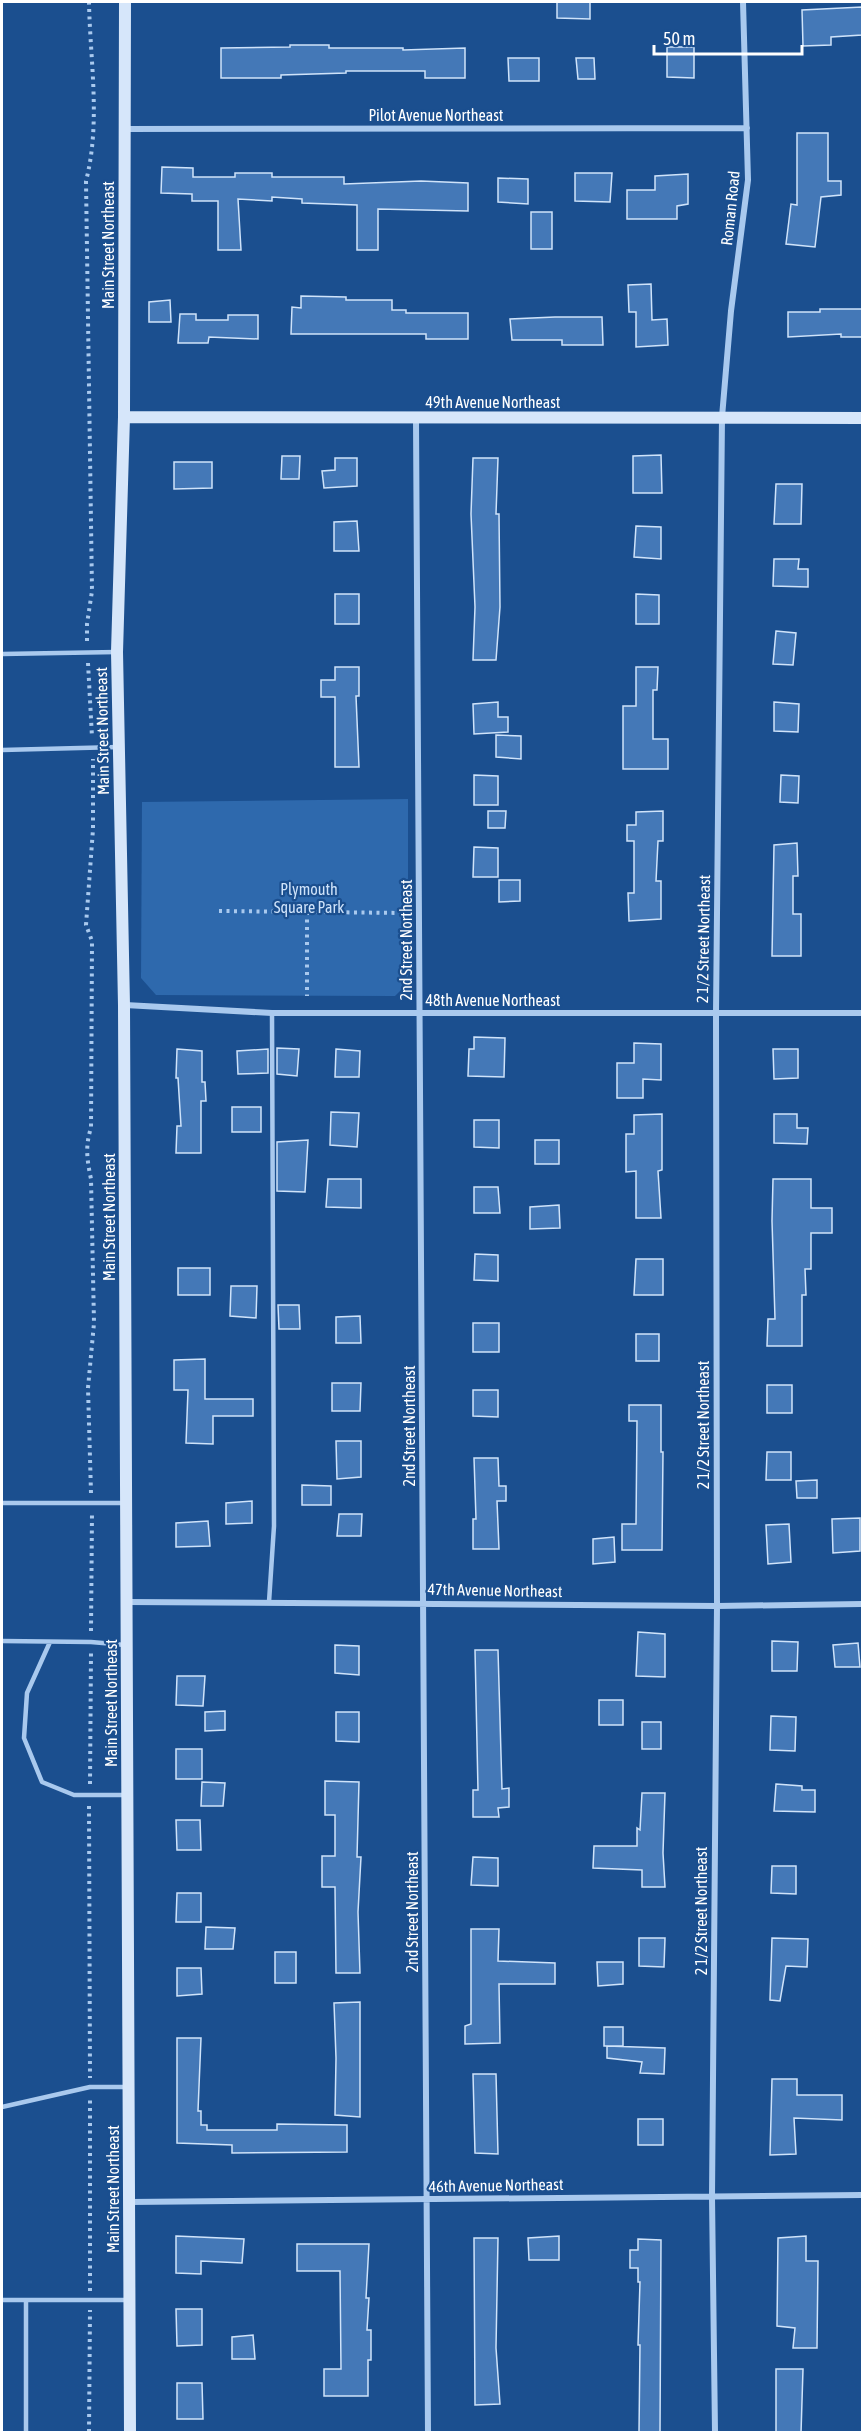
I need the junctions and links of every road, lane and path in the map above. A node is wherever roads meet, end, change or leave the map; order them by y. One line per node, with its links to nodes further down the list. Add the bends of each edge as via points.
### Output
1 (89, 2): 10 (path, via 93,144 86,181 92,591)
2 (125, 2): 5 (street, Main Street Northeast)
3 (743, 2): 4 (street, Roman Road)
4 (747, 128): 5 (street, Pilot Avenue Northeast); 7 (street, Roman Road, via 748,180)
5 (124, 129): 6 (street, Main Street Northeast)
6 (124, 417): 9 (street, 49th Avenue Northeast); 11 (street, Main Street Northeast)
7 (722, 417): 8 (street, 49th Avenue Northeast); 9 (street, 49th Avenue Northeast); 23 (street, 2 1/2 Street Northeast)
8 (862, 418)
9 (416, 419): 18 (street, 2nd Street Northeast)
10 (88, 652): 11 (lane); 12 (lane); 14 (path)
11 (117, 652): 13 (street, Main Street Northeast)
12 (2, 654)
13 (119, 747): 14 (lane); 20 (street, Main Street Northeast)
14 (92, 748): 15 (lane); 26 (path, via 94,797 86,925 92,941 91,1128 86,1156 91,1179 93,1311 88,1388)
15 (2, 750)
16 (219, 911): 17 (path)
17 (307, 912): 18 (path); 19 (path)
18 (419, 913): 22 (street, 2nd Street Northeast)
19 (307, 996)
20 (124, 1005): 21 (street, 48th Avenue Northeast); 27 (street, Main Street Northeast)
21 (272, 1013): 22 (street, 48th Avenue Northeast); 29 (lane, via 274,1526)
22 (420, 1013): 23 (street, 48th Avenue Northeast); 30 (street, 2nd Street Northeast)
23 (716, 1013): 24 (street, 48th Avenue Northeast); 32 (street, 2 1/2 Street Northeast)
24 (862, 1013)
25 (2, 1503): 26 (lane)
26 (92, 1503): 27 (lane); 35 (path)
27 (127, 1503): 28 (street, Main Street Northeast)
28 (128, 1602): 29 (street, 47th Avenue Northeast); 36 (street, Main Street Northeast)
29 (269, 1602): 30 (street, 47th Avenue Northeast)
30 (423, 1602): 32 (street, 47th Avenue Northeast); 44 (street, 2nd Street Northeast)
31 (862, 1604): 32 (street, 47th Avenue Northeast)
32 (717, 1606): 43 (street, 2 1/2 Street Northeast)
33 (2, 1641): 34 (lane)
34 (50, 1642): 35 (lane); 38 (lane, via 27,1693 24,1738 42,1782 74,1795)
35 (91, 1642): 36 (lane); 38 (path)
36 (128, 1645): 37 (street, Main Street Northeast)
37 (128, 1795): 38 (lane); 40 (street, Main Street Northeast)
38 (89, 1796): 39 (path)
39 (90, 2087): 40 (lane); 41 (lane); 47 (path)
40 (129, 2087): 45 (street, Main Street Northeast)
41 (2, 2107)
42 (862, 2195): 43 (street, 46th Avenue Northeast)
43 (712, 2197): 44 (street, 46th Avenue Northeast); 54 (street, 2 1/2 Street Northeast)
44 (427, 2199): 45 (street, 46th Avenue Northeast); 53 (street, 2nd Street Northeast)
45 (130, 2202): 48 (street, Main Street Northeast)
46 (26, 2300): 47 (lane); 49 (lane); 50 (lane)
47 (90, 2300): 48 (lane); 51 (path)
48 (130, 2300): 52 (street, Main Street Northeast)
49 (2, 2301)
50 (26, 2433)
51 (90, 2433)
52 (130, 2433)
53 (428, 2433)
54 (715, 2433)

